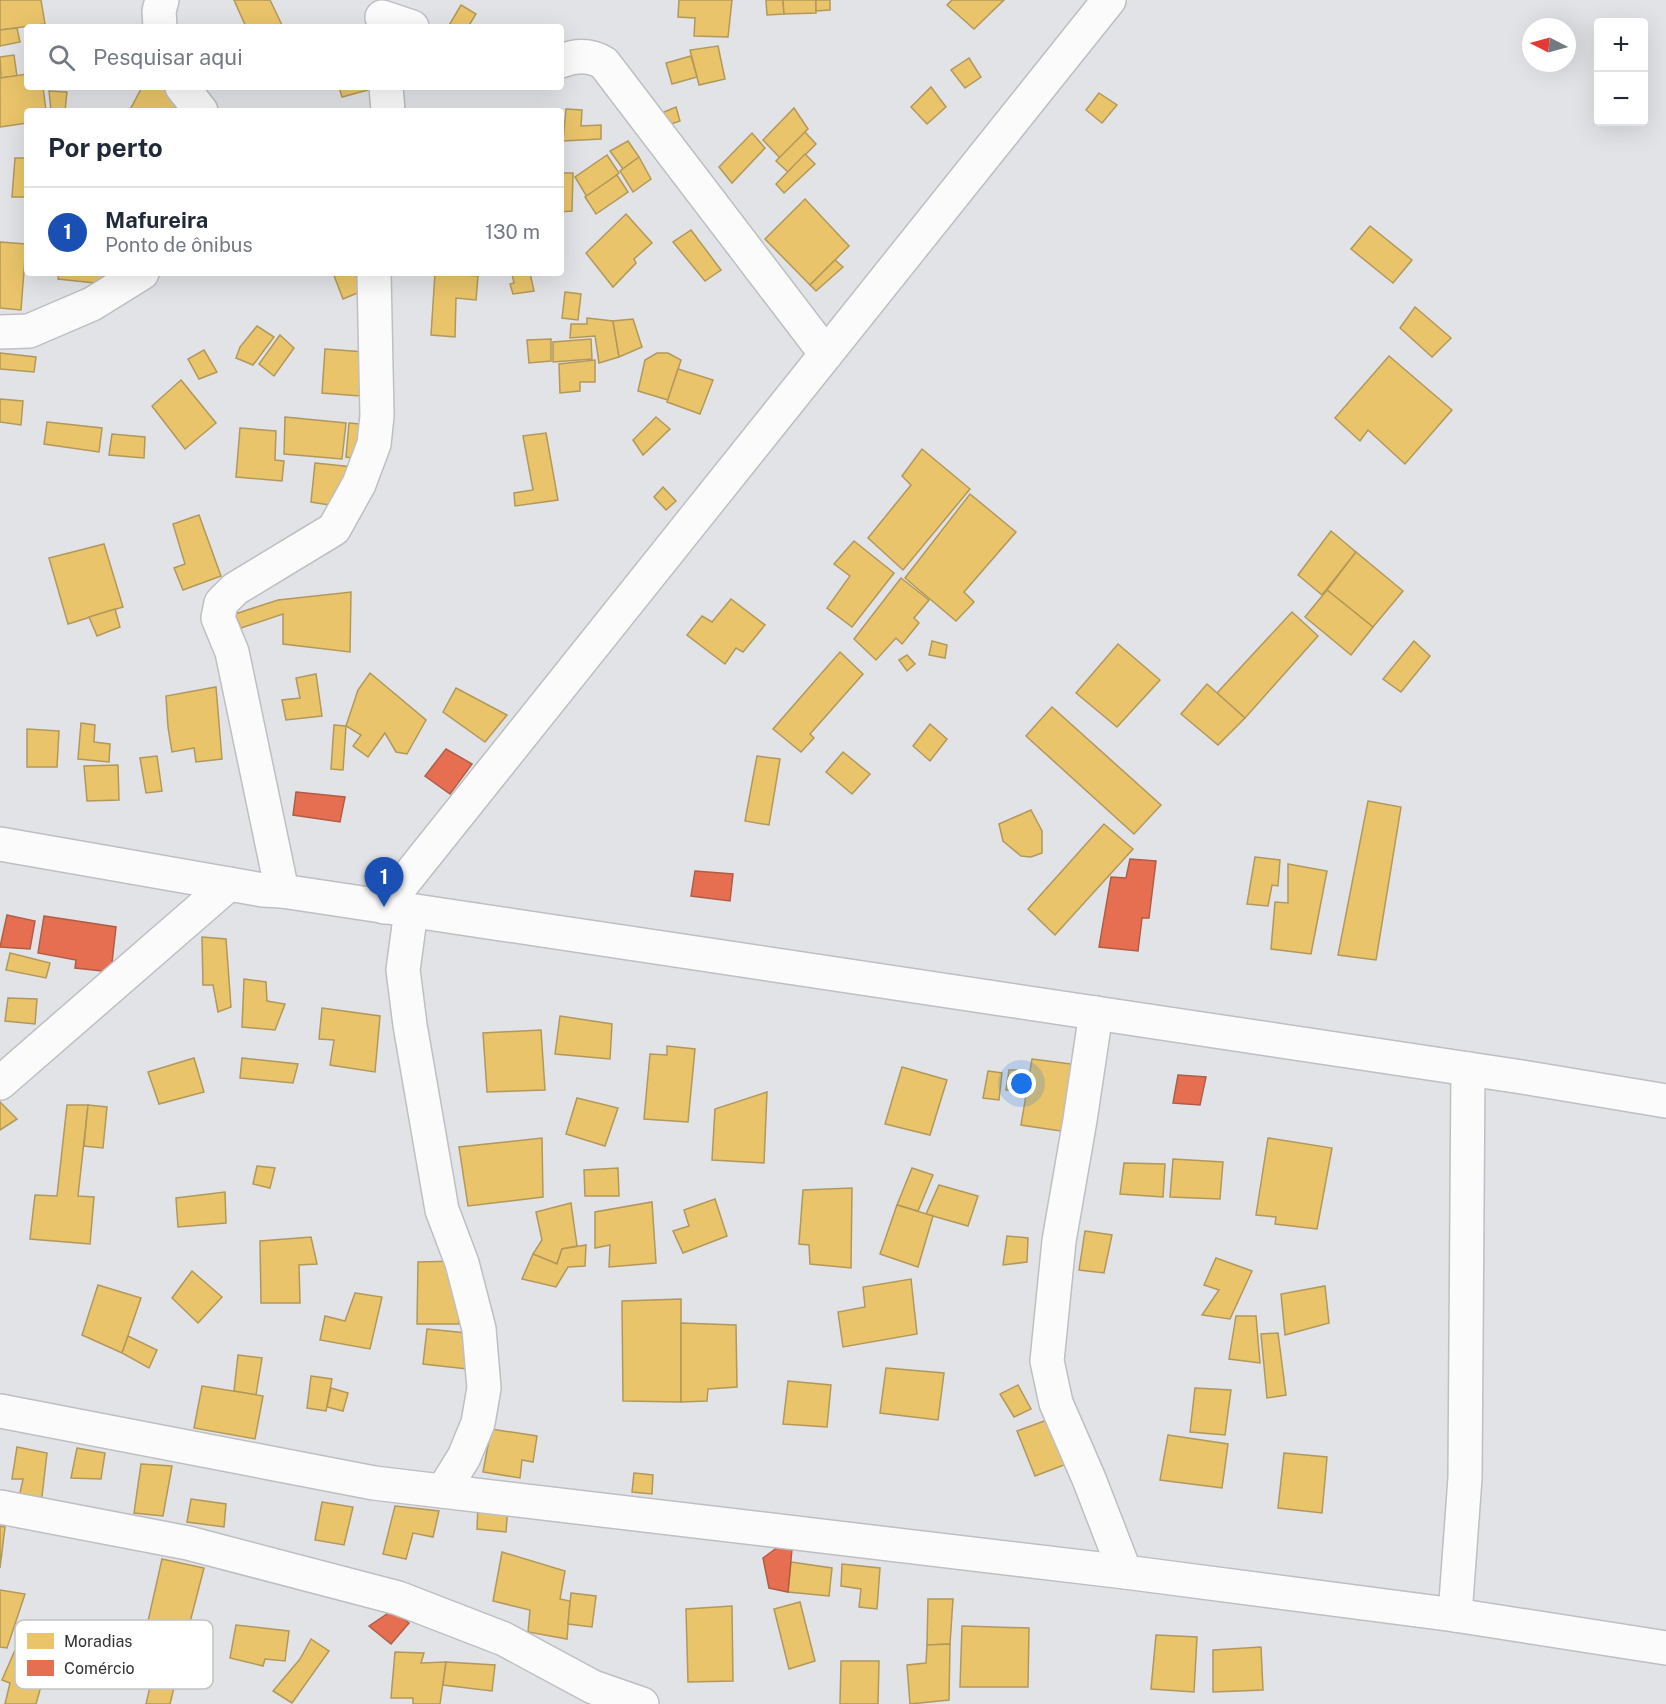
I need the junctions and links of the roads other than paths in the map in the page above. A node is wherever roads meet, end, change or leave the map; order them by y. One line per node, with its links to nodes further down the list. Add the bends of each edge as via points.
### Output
1 (162, 0): 3 (street)
2 (1094, 5): 12 (street)
3 (160, 24)
4 (564, 60): 12 (street, via 589,56 604,63)
5 (184, 90): 7 (street)
6 (386, 90): 8 (street)
7 (199, 108)
8 (387, 108)
9 (137, 276): 11 (street, via 92,304 29,331)
10 (374, 276): 15 (street, via 377,416 374,444 359,484 334,529 235,590 221,603 218,618 232,652)
11 (0, 332)
12 (826, 354): 16 (street)
13 (0, 844): 14 (street)
14 (229, 884): 15 (street); 19 (street)
15 (282, 891): 16 (street)
16 (398, 909): 17 (street); 22 (street, via 410,1025 442,1210 462,1263 479,1329 484,1388 478,1423 464,1457)
17 (1096, 1013): 18 (street); 24 (street, via 1059,1241 1047,1361 1056,1403)
18 (1468, 1069): 20 (street); 25 (street, via 1465,1478)
19 (0, 1083)
20 (1666, 1101)
21 (0, 1411): 22 (street, via 374,1483)
22 (443, 1491): 24 (street)
23 (0, 1507): 27 (street, via 188,1543 398,1598 504,1639 593,1687)
24 (1125, 1572): 25 (street)
25 (1455, 1615): 26 (street)
26 (1666, 1648)
27 (642, 1704)

